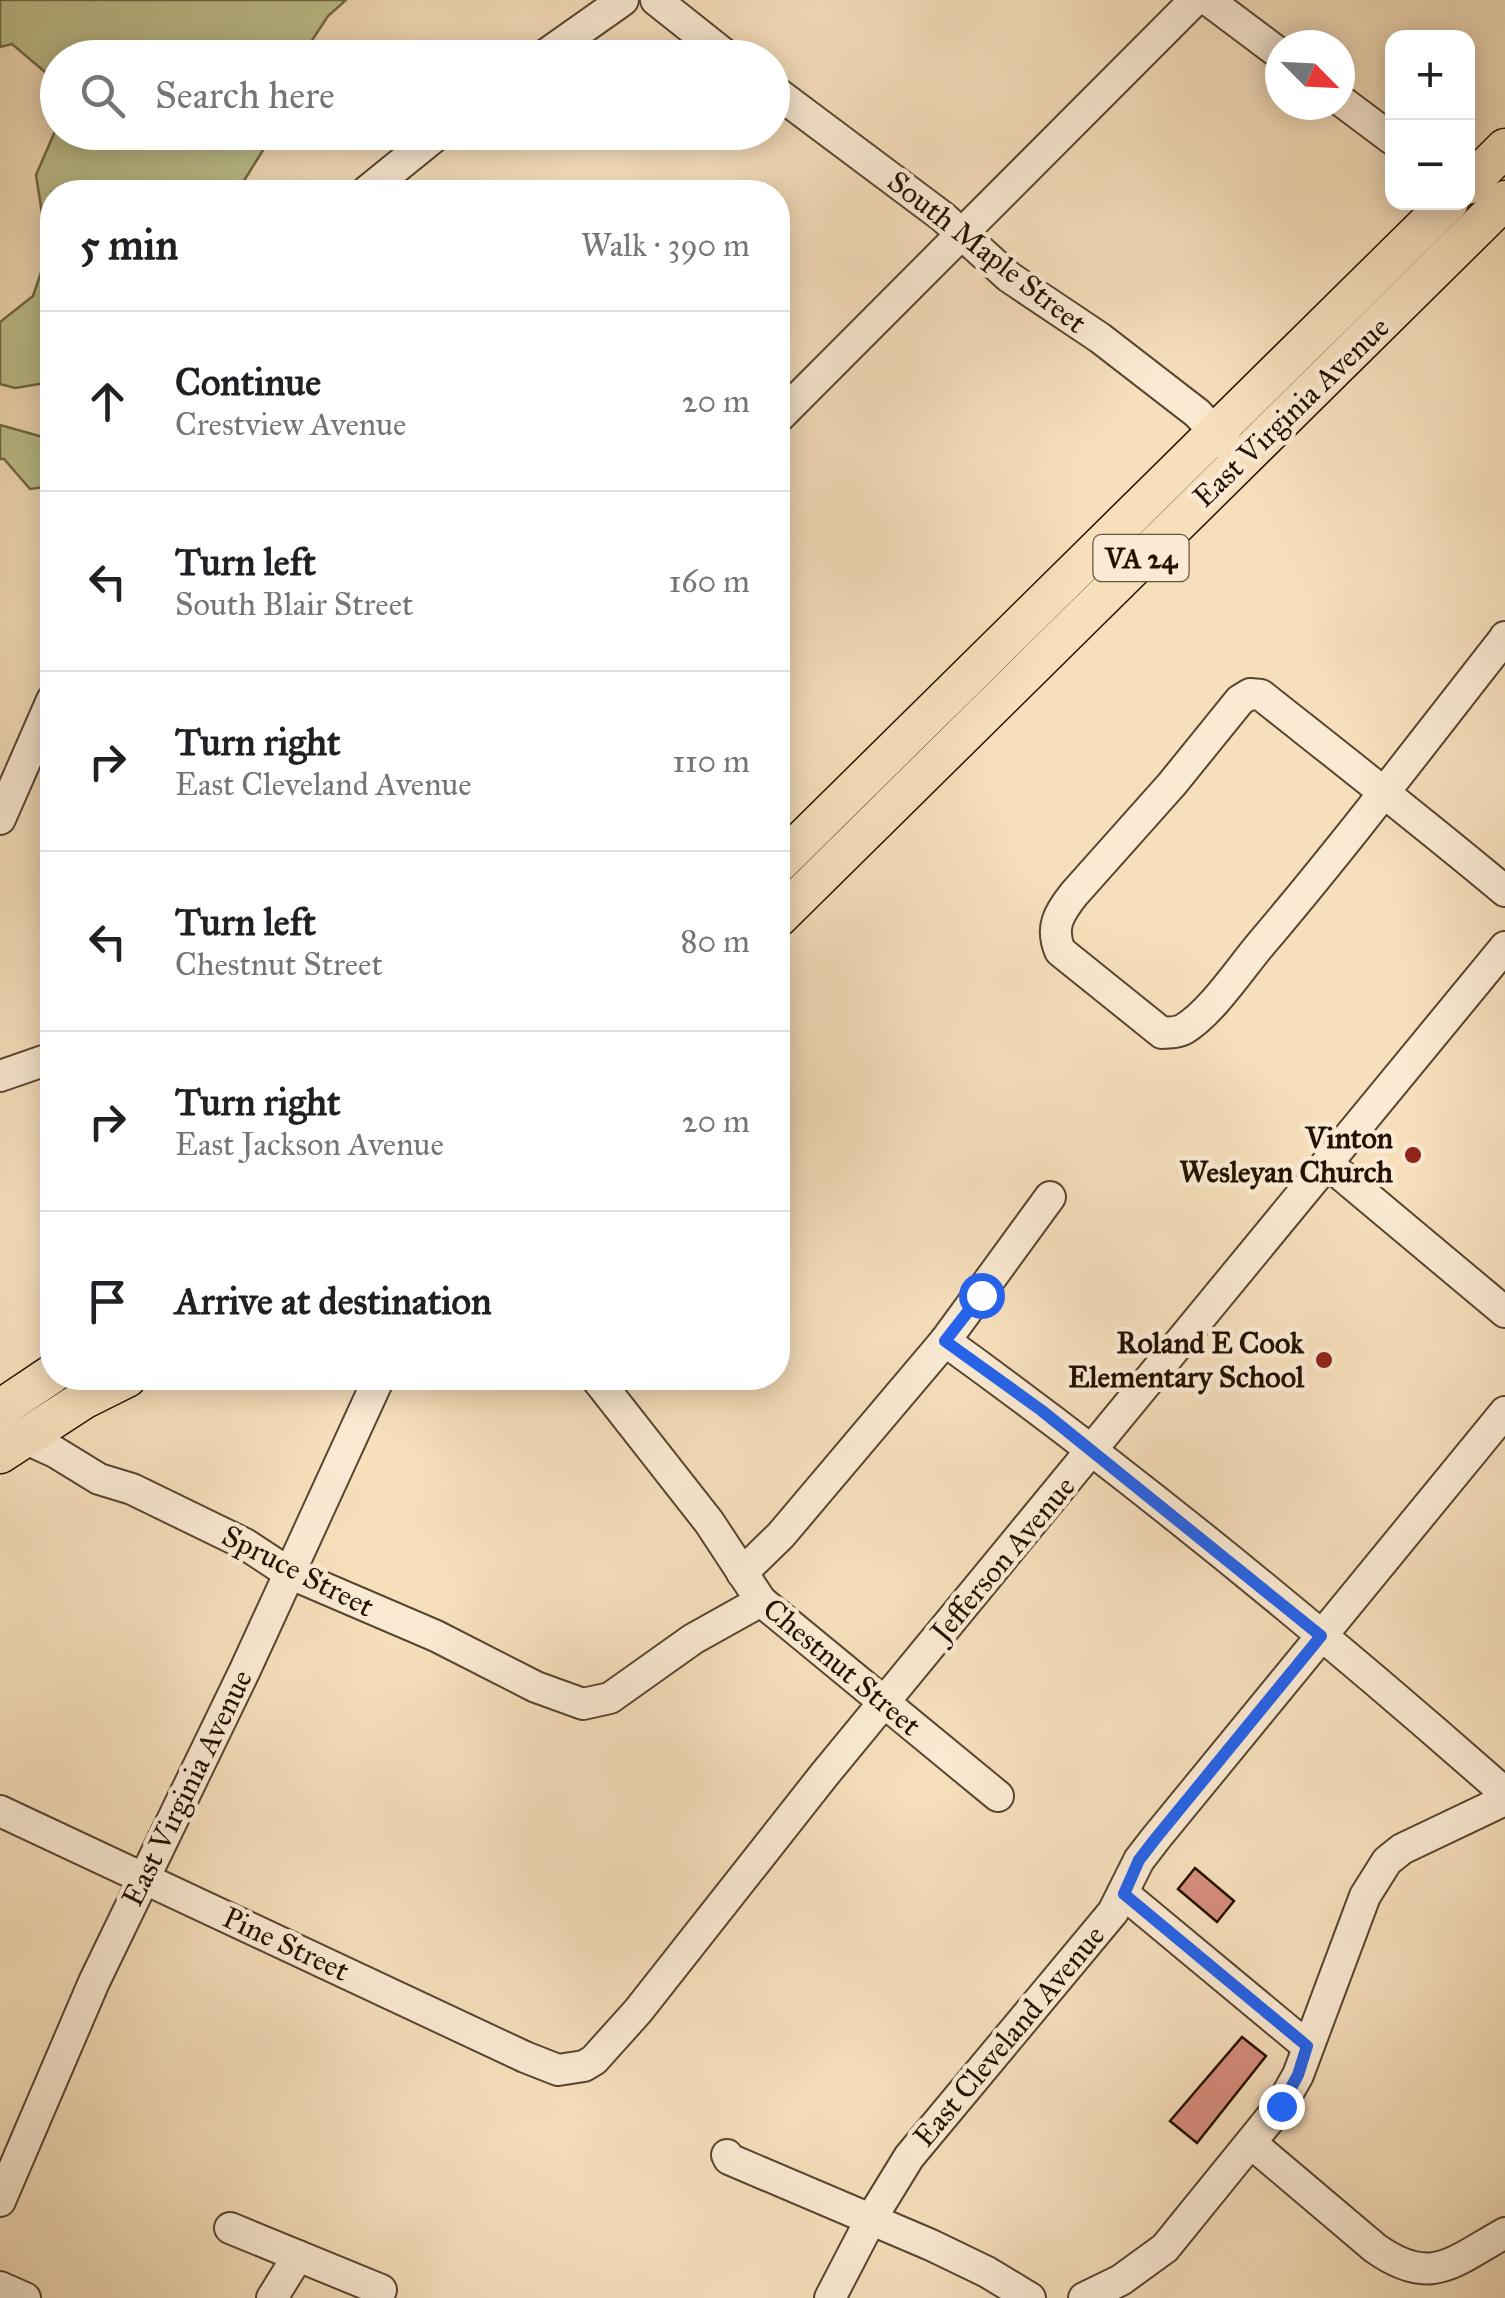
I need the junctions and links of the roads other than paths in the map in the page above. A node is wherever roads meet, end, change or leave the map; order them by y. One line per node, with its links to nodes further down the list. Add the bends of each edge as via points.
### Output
1 (623, 0): 5 (street)
2 (656, 0): 6 (street)
3 (1194, 0): 17 (street)
4 (1208, 0): 7 (street)
5 (566, 40)
6 (706, 40)
7 (1265, 43)
8 (790, 102): 17 (street, South Maple Street)
9 (1355, 111): 10 (street)
10 (1385, 134)
11 (1505, 148): 13 (main road)
12 (418, 150): 14 (street)
13 (1475, 178)
14 (381, 180)
15 (1486, 207): 19 (main road, East Virginia Avenue / VA 24)
16 (1443, 210): 19 (main road, East Virginia Avenue / VA 24)
17 (961, 236): 18 (street); 19 (street, South Maple Street, via 1197,413)
18 (790, 406)
19 (1228, 447): 24 (main road, East Virginia Avenue / VA 24); 26 (main road, East Virginia Avenue / VA 24)
20 (1505, 637): 22 (street)
21 (40, 727): 23 (street)
22 (1384, 792): 22 (street, via 1181,1032 1162,1032 1060,952 1054,933 1059,912 1250,694 1260,695); 25 (street)
23 (0, 819)
24 (790, 853)
25 (1505, 891)
26 (790, 905)
27 (1505, 947): 30 (street, Jefferson Avenue)
28 (40, 1062): 29 (street)
29 (0, 1076)
30 (1326, 1163): 32 (street); 41 (street, Jefferson Avenue)
31 (1050, 1197): 33 (street)
32 (1505, 1312)
33 (945, 1341): 41 (street); 43 (street)
34 (40, 1382): 38 (main road)
35 (104, 1390): 40 (main road)
36 (373, 1390): 42 (street, East Virginia Avenue)
37 (605, 1390): 43 (street, Chestnut Street)
38 (0, 1409)
39 (1505, 1412): 45 (street, East Cleveland Avenue)
40 (8, 1439): 42 (street, Spruce Street, via 132,1489 246,1544)
41 (1093, 1451): 45 (street); 46 (street, Jefferson Avenue)
42 (289, 1573): 44 (street, Spruce Street, via 570,1701 600,1702); 50 (street, East Virginia Avenue)
43 (742, 1573): 44 (street, Chestnut Street)
44 (761, 1601): 46 (street, Chestnut Street)
45 (1321, 1636): 48 (street); 51 (street, East Cleveland Avenue, via 1139,1860)
46 (884, 1702): 47 (street, Chestnut Street); 53 (street, Jefferson Avenue, via 638,2011 594,2060)
47 (998, 1796)
48 (1505, 1796): 52 (street, via 1402,1849 1376,1874)
49 (0, 1811): 50 (street, Pine Street)
50 (144, 1880): 53 (street, Pine Street, via 525,2057); 56 (street, East Virginia Avenue)
51 (1124, 1894): 52 (street); 57 (street, East Cleveland Avenue, via 909,2157)
52 (1307, 2046): 54 (street, via 1281,2106)
53 (573, 2070)
54 (1251, 2144): 59 (street, via 1394,2261 1414,2270 1448,2265); 67 (street, via 1164,2248 1142,2268)
55 (728, 2155): 57 (street)
56 (0, 2201)
57 (871, 2219): 65 (street, East Cleveland Avenue); 66 (street)
58 (230, 2228): 60 (street)
59 (1505, 2233)
60 (298, 2256): 62 (street); 64 (street)
61 (0, 2287): 63 (street)
62 (381, 2290)
63 (25, 2298)
64 (272, 2298)
65 (830, 2298)
66 (1030, 2298)
67 (1084, 2298)

